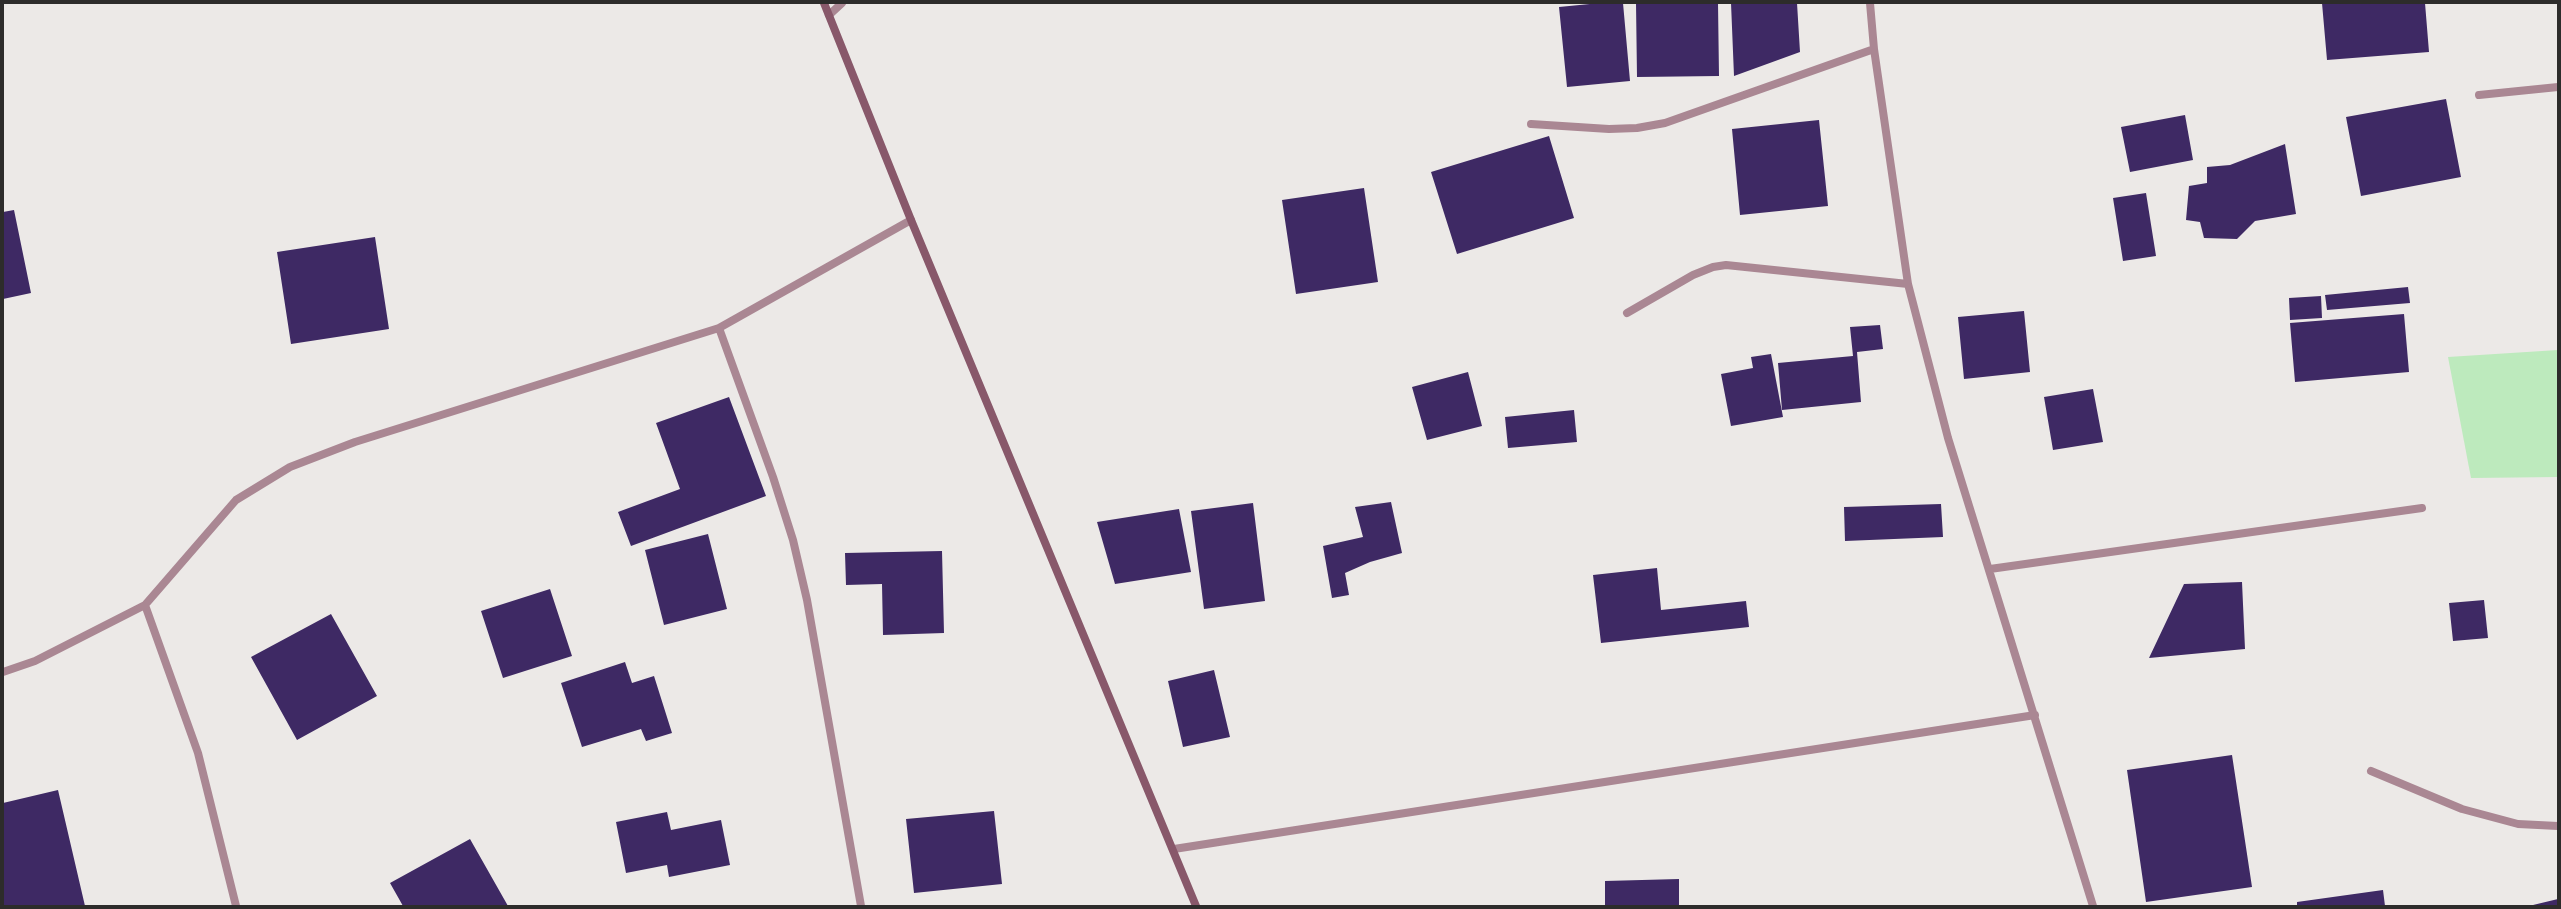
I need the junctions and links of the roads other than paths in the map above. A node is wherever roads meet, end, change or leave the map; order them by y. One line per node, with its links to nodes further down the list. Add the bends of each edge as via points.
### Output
1 (824, 3): 4 (main road)
2 (842, 3): 4 (street)
3 (1870, 3): 5 (street)
4 (829, 15): 9 (main road)
5 (1874, 49): 8 (street, via 1665,123 1638,128); 10 (street)
6 (2558, 87): 7 (street)
7 (2479, 95)
8 (1532, 124)
9 (911, 220): 12 (street); 20 (main road)
10 (1908, 284): 11 (street, via 1726,265 1692,275); 14 (street, via 1948,438)
11 (1627, 313)
12 (719, 328): 15 (street, via 355,442 290,467 236,500); 22 (street, via 793,540 808,608)
13 (2422, 508): 14 (street)
14 (1990, 569): 17 (street)
15 (145, 605): 16 (street, via 34,660); 21 (street, via 198,753)
16 (3, 672)
17 (2036, 715): 20 (street); 24 (street)
18 (2371, 771): 19 (street, via 2462,809 2518,824)
19 (2558, 826)
20 (1174, 849): 23 (main road)
21 (236, 906)
22 (861, 906)
23 (1196, 906)
24 (2093, 906)

